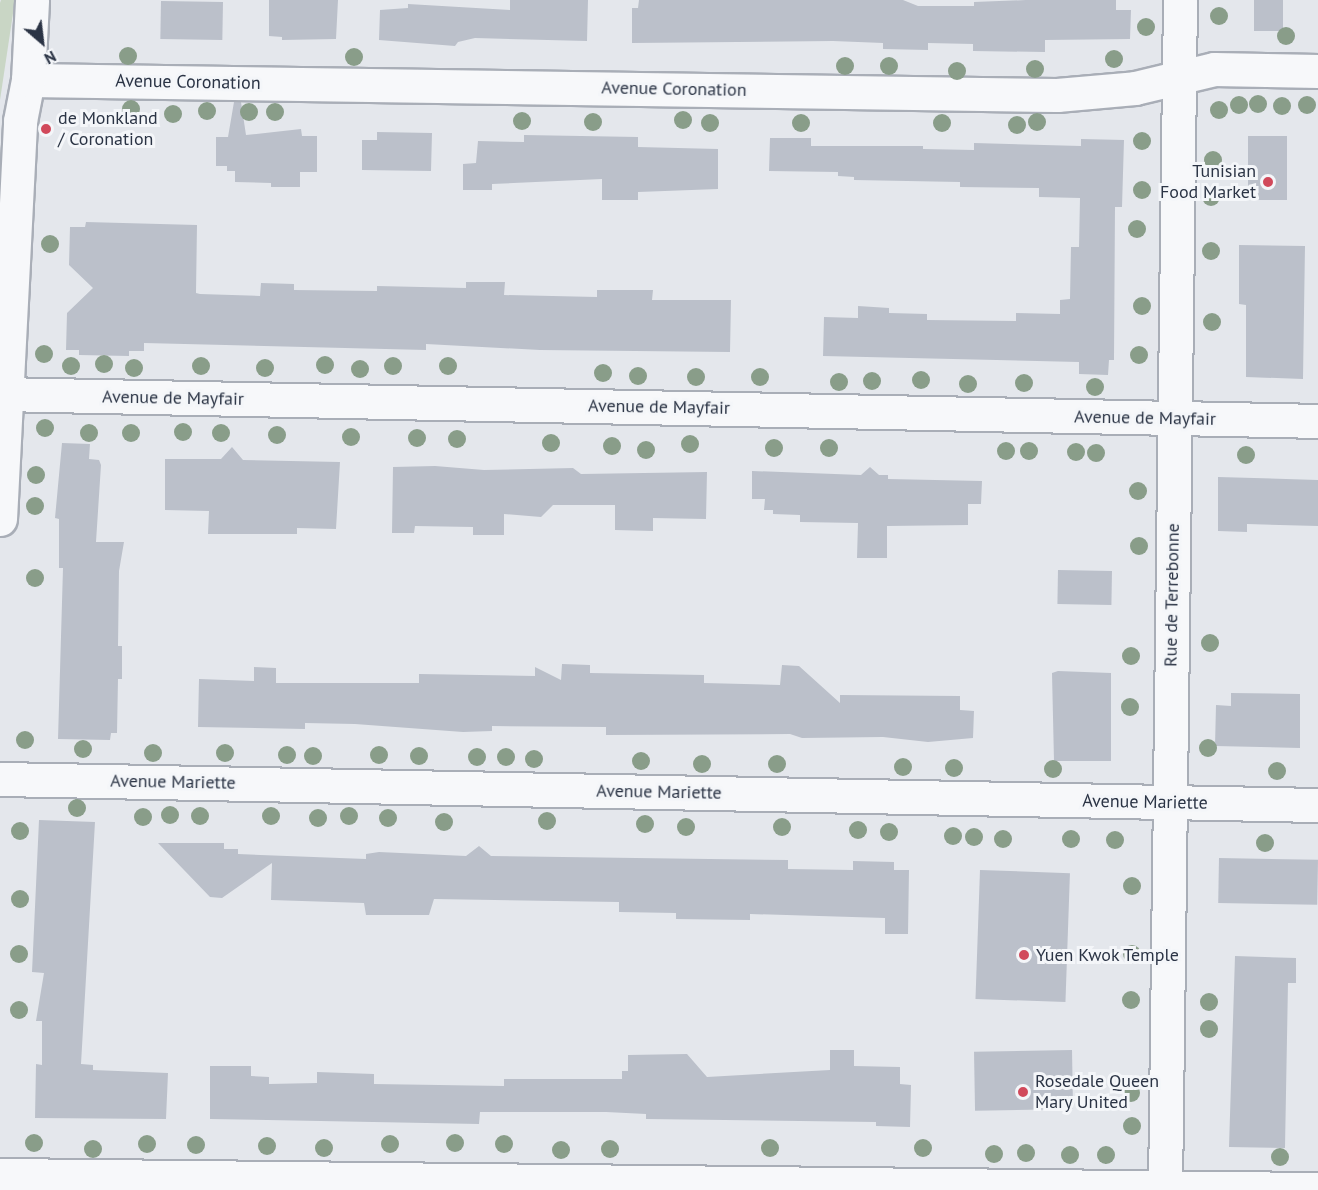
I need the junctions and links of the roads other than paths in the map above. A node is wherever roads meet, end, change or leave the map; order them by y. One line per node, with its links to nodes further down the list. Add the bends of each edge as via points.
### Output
1 (32, 0): 5 (street)
2 (1180, 0): 4 (street, Rue de Terrebonne)
3 (1318, 71): 4 (street, Avenue Coronation, via 1214,69)
4 (1179, 78): 5 (street, Avenue Coronation, via 1135,88 1057,95); 7 (street, Rue de Terrebonne)
5 (28, 80): 6 (street, via 20,121)
6 (3, 394): 7 (street, Avenue de Mayfair); 9 (street)
7 (1175, 418): 8 (street, Avenue de Mayfair); 11 (street, Rue de Terrebonne)
8 (1318, 421)
9 (0, 519)
10 (0, 779): 11 (street, Avenue Mariette)
11 (1170, 803): 12 (street, Avenue Mariette); 14 (street, Rue de Terrebonne)
12 (1318, 806)
13 (0, 1175): 14 (street)
14 (1165, 1188): 15 (street)
15 (1318, 1188)

